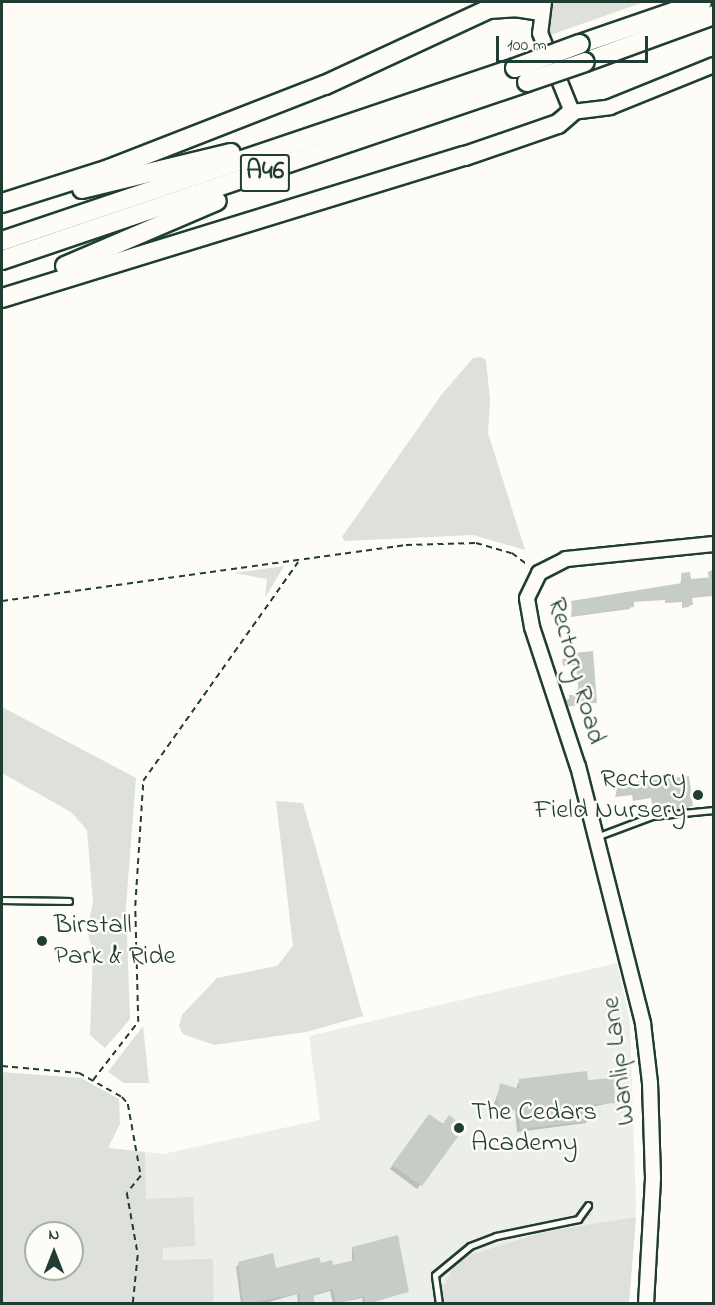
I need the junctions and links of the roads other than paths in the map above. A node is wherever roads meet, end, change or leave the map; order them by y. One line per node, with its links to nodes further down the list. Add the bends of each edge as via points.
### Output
1 (702, 2): 4 (highway, A46)
2 (542, 6): 6 (street, via 540,33); 9 (highway, via 489,9 325,85 109,169)
3 (714, 15): 4 (highway, A46)
4 (583, 53): 7 (highway, A46, bridge, via 515,68); 8 (highway, A46, bridge, via 527,82)
5 (714, 65): 6 (street, via 610,107)
6 (572, 112): 12 (highway, via 558,124 465,156)
7 (343, 125): 9 (highway, via 148,174); 10 (highway, A46)
8 (393, 129): 11 (highway, A46); 12 (highway)
9 (2, 205)
10 (2, 241)
11 (2, 260)
12 (2, 296)
13 (714, 544): 15 (street, Rectory Road, via 584,556 550,565 531,583 528,610)
14 (714, 810): 16 (lane, via 652,816)
15 (592, 819): 16 (street, Wanlip Lane)
16 (596, 837): 21 (street, Wanlip Lane, via 636,988 647,1052 652,1178)
17 (2, 900): 18 (lane)
18 (69, 901)
19 (588, 1204): 20 (lane, via 578,1219 506,1233 470,1246 435,1275)
20 (439, 1304)
21 (646, 1304)

